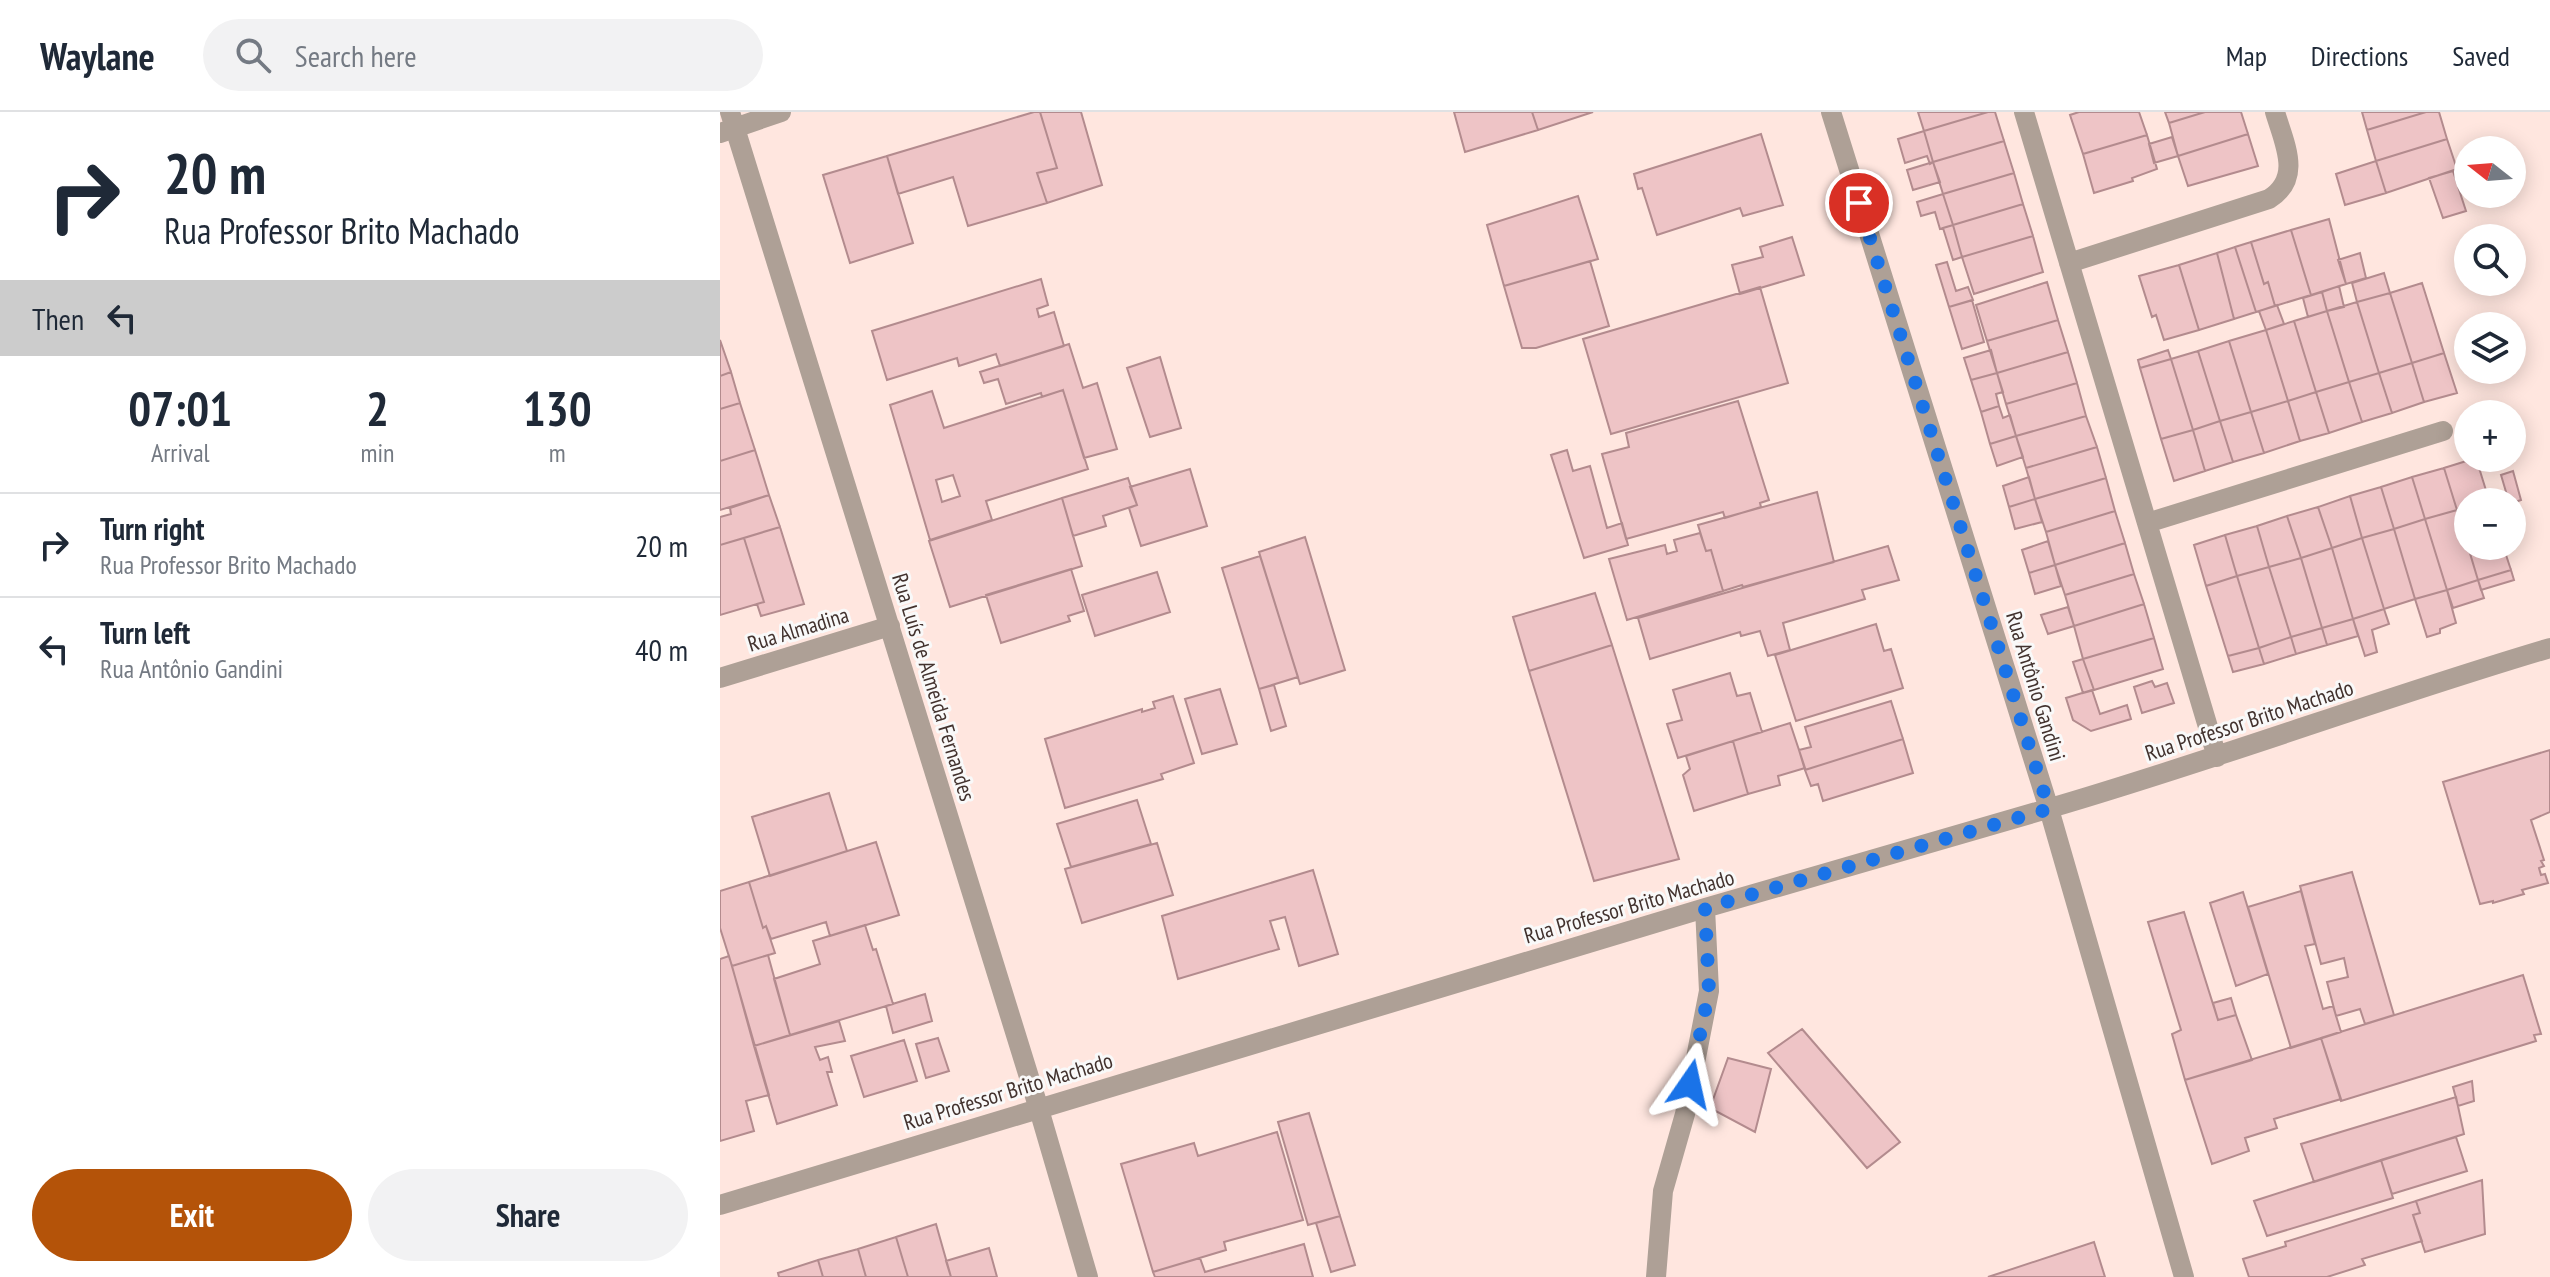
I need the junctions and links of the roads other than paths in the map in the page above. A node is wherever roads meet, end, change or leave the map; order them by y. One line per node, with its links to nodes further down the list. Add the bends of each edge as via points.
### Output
1 (781, 112): 5 (street)
2 (1831, 112): 13 (street, Rua Antônio Gandini)
3 (2024, 112): 6 (street)
4 (2275, 112): 6 (street, via 2289,161 2280,192)
5 (729, 124): 9 (street, Rua Luís de Almeida Fernandes)
6 (2069, 263): 8 (street)
7 (2443, 431): 8 (street)
8 (2147, 523): 12 (street)
9 (890, 626): 11 (street, Rua Almadina); 15 (street, Rua Luís de Almeida Fernandes)
10 (2550, 648): 12 (street, Rua Professor Brito Machado)
11 (720, 678)
12 (2217, 757): 13 (street, Rua Professor Brito Machado)
13 (2049, 809): 14 (street, Rua Professor Brito Machado); 19 (street, Rua Antônio Gandini)
14 (1705, 908): 15 (street, Rua Professor Brito Machado); 18 (street, via 1709,991 1685,1114 1663,1191)
15 (1038, 1106): 16 (street, Rua Professor Brito Machado); 17 (street, Rua Luís de Almeida Fernandes)
16 (720, 1205)
17 (1088, 1277)
18 (1656, 1277)
19 (2184, 1277)

